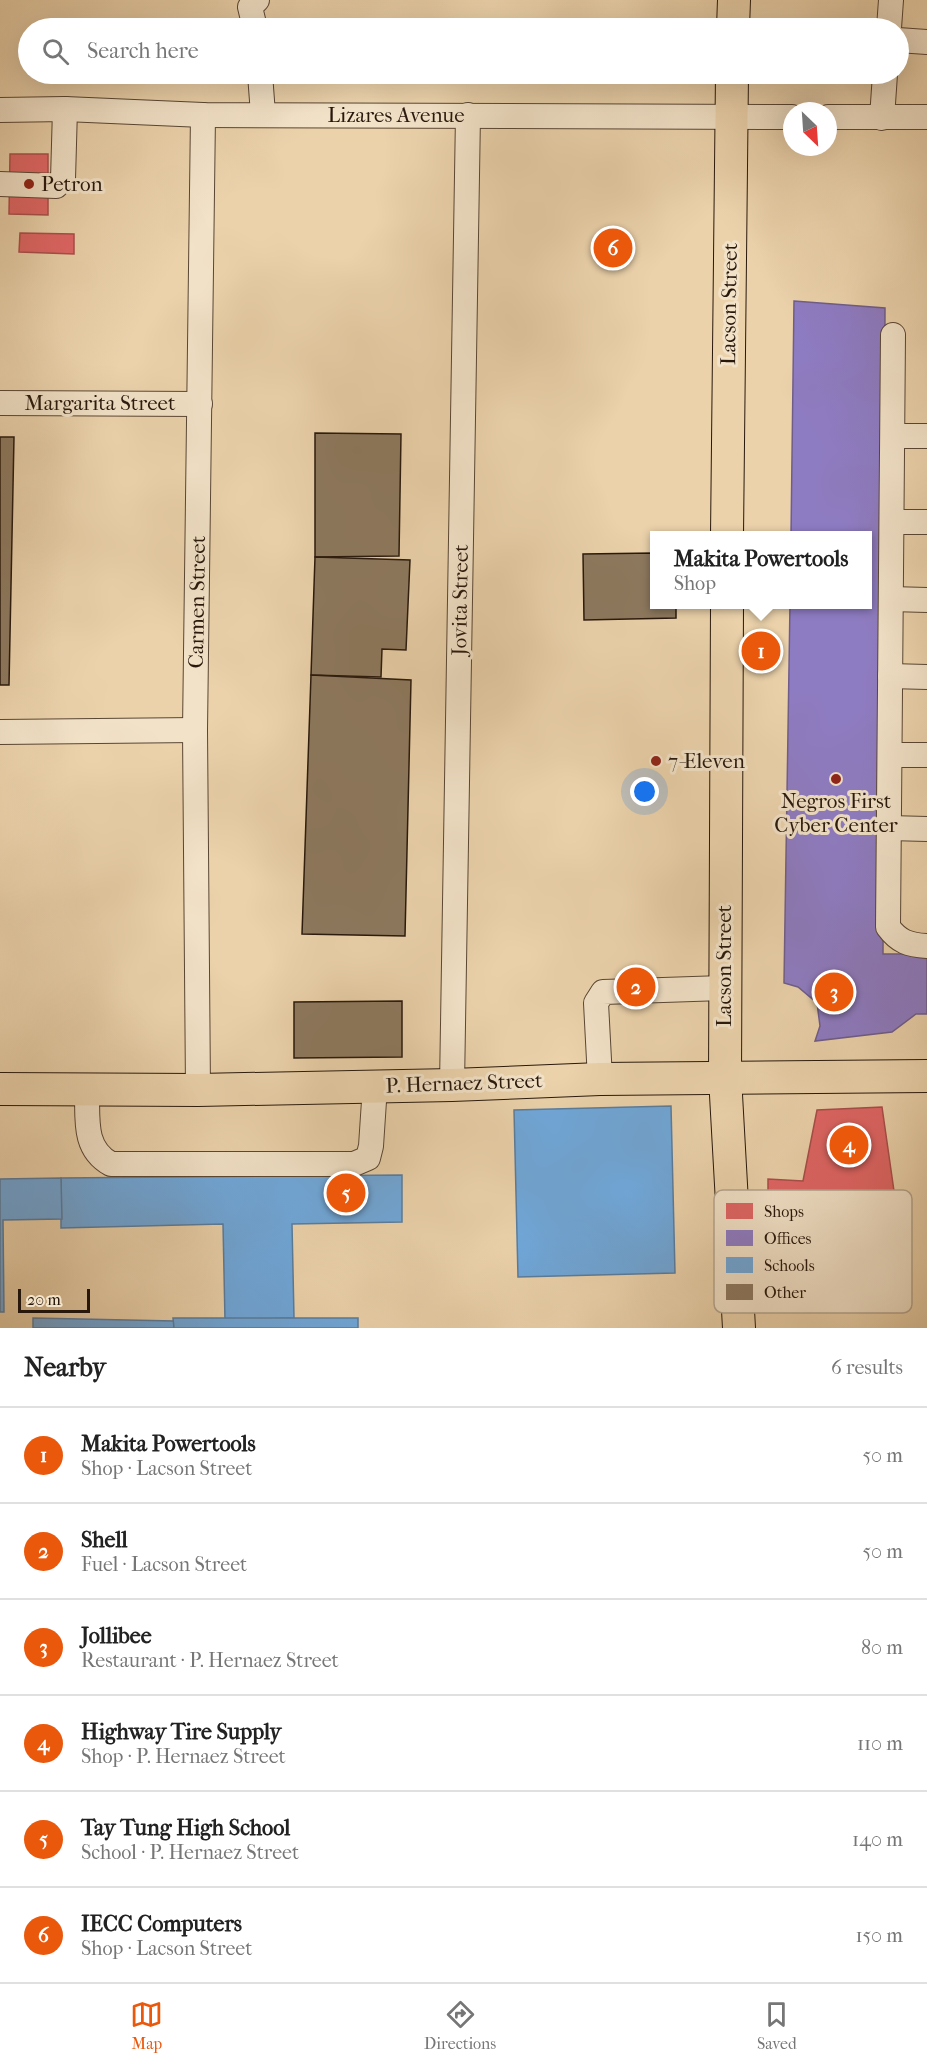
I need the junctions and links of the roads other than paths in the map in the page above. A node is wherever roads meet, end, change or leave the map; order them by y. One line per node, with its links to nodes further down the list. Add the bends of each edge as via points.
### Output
1 (734, 0): 3 (main road)
2 (891, 0): 4 (street)
3 (733, 18)
4 (890, 18)
5 (909, 41): 6 (street)
6 (927, 42)
7 (261, 84): 12 (street)
8 (732, 84): 15 (main road, Lacson Street)
9 (884, 84): 19 (street)
10 (65, 109): 11 (street, Lizares Avenue); 13 (street, Lizares Avenue); 20 (street, via 61,184)
11 (0, 110)
12 (263, 114): 13 (street, Lizares Avenue); 14 (street, Lizares Avenue)
13 (203, 115): 23 (street, Carmen Street)
14 (468, 115): 15 (street, Lizares Avenue); 45 (street, Jovita Street)
15 (731, 116): 16 (street, Lizares Avenue); 28 (main road, Lacson Street)
16 (783, 117)
17 (837, 117): 19 (street)
18 (927, 117): 19 (street)
19 (882, 118)
20 (0, 183)
21 (893, 335): 24 (street)
22 (0, 403): 23 (street, Margarita Street)
23 (200, 404): 34 (street, Carmen Street)
24 (893, 436): 25 (street); 26 (street)
25 (927, 436)
26 (892, 522): 27 (street); 29 (street)
27 (927, 522)
28 (727, 531)
29 (891, 599): 30 (street); 32 (street)
30 (927, 600)
31 (727, 609): 41 (main road, Lacson Street)
32 (890, 676): 33 (street); 36 (street)
33 (927, 677)
34 (195, 730): 35 (street); 49 (street, Carmen Street)
35 (0, 732)
36 (890, 755): 37 (street); 38 (street)
37 (927, 755)
38 (889, 828): 39 (street); 40 (street, via 888,927 897,939)
39 (927, 829)
40 (927, 946)
41 (723, 988): 43 (main road, Lacson Street); 44 (street, via 603,992 596,1003)
42 (927, 1076): 43 (main road, P. Hernaez Street)
43 (725, 1077): 44 (main road, P. Hernaez Street); 50 (main road, Lacson Street)
44 (600, 1079): 45 (main road, P. Hernaez Street)
45 (452, 1085): 46 (main road, P. Hernaez Street)
46 (375, 1086): 47 (street, via 368,1158 354,1164 111,1164 98,1157 91,1144); 49 (main road, P. Hernaez Street)
47 (87, 1088): 48 (main road, P. Hernaez Street); 49 (main road, P. Hernaez Street)
48 (0, 1089)
49 (198, 1090)
50 (731, 1190)
51 (738, 1313): 52 (main road, Lacson Street)
52 (739, 1328)

